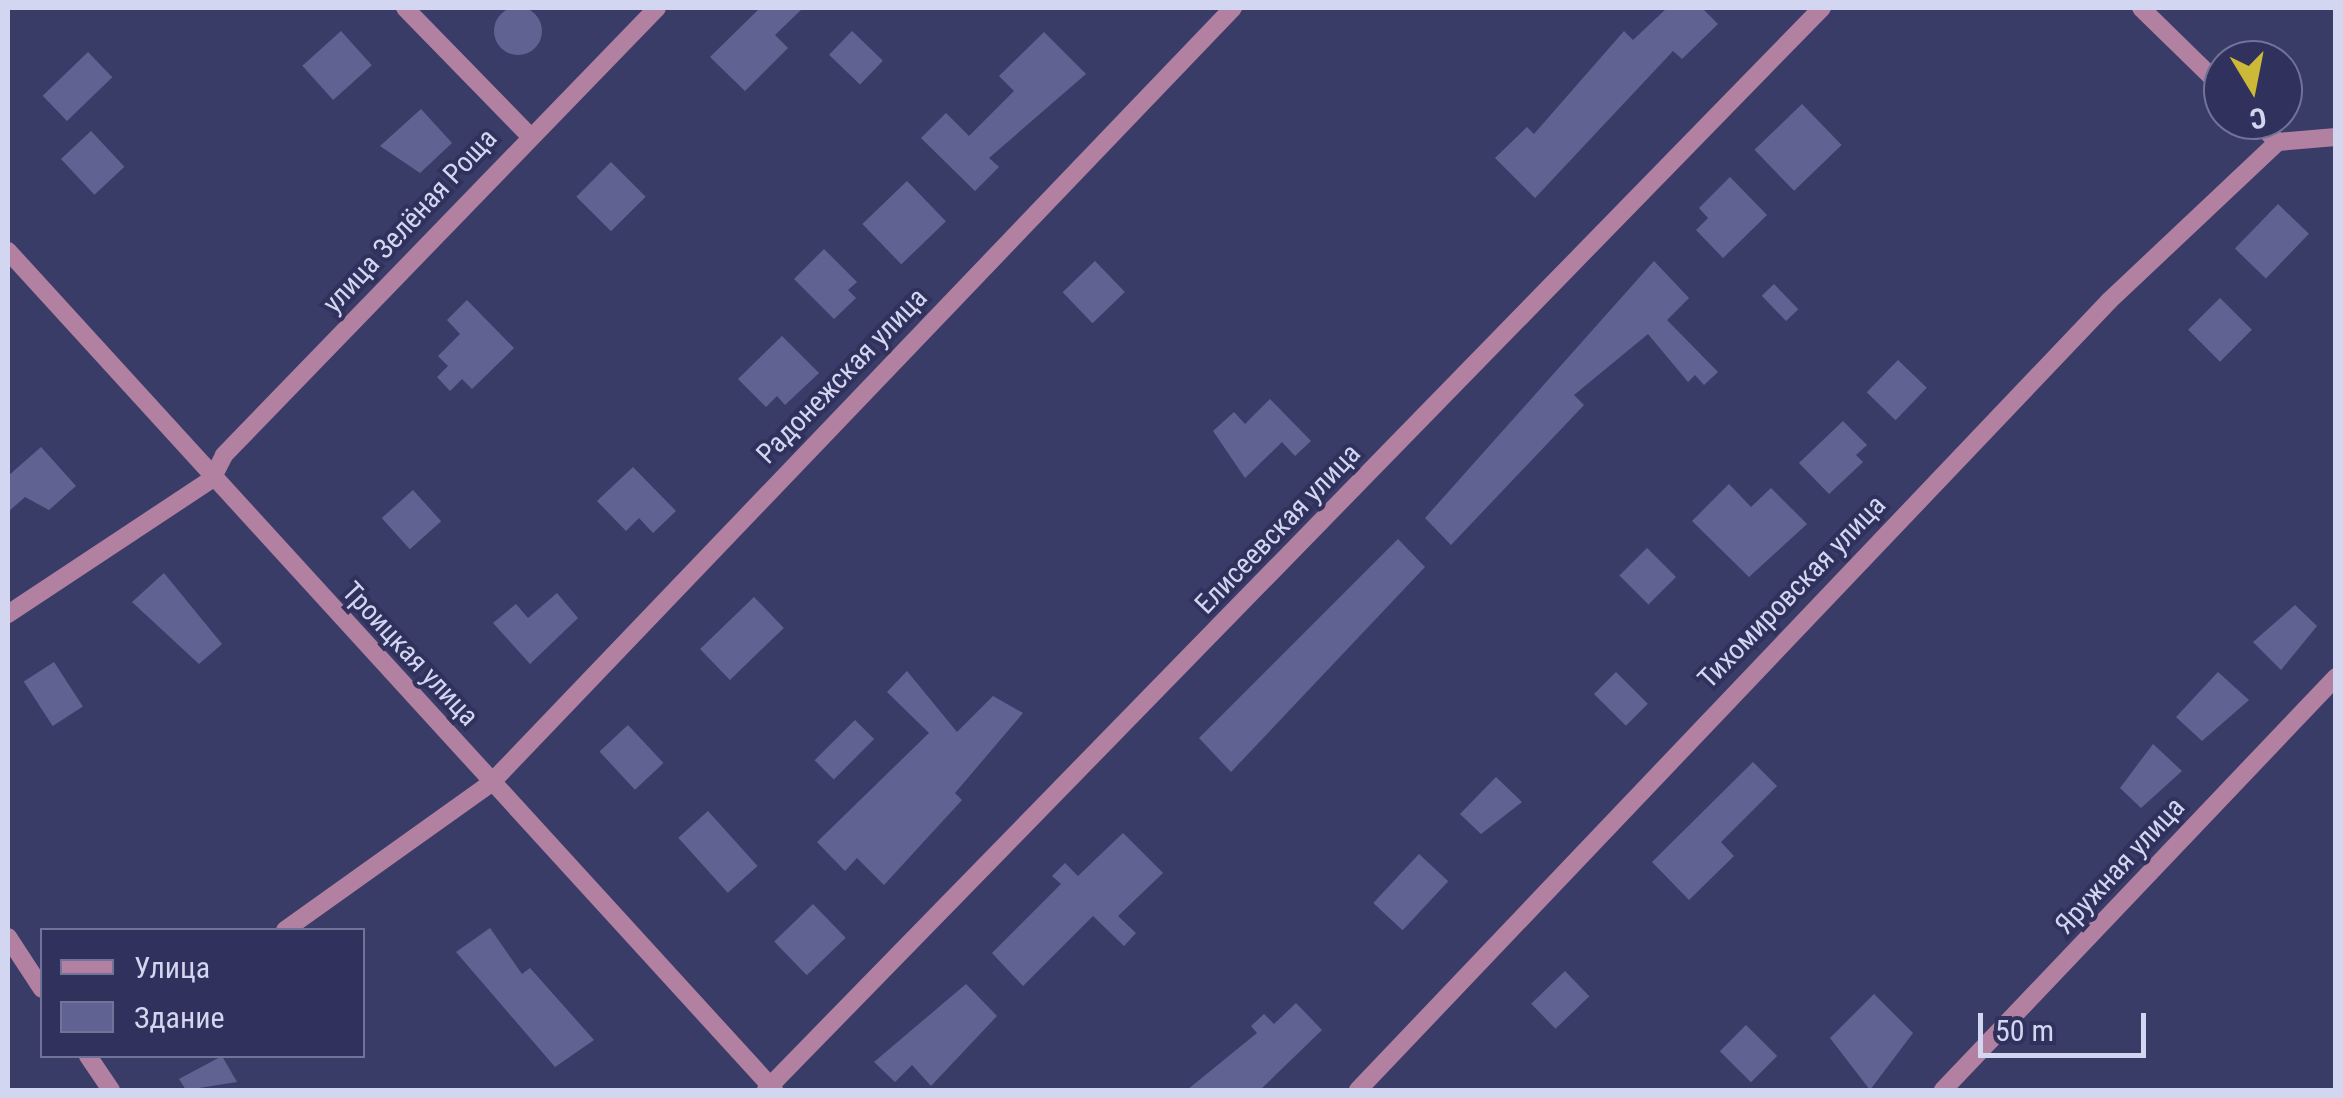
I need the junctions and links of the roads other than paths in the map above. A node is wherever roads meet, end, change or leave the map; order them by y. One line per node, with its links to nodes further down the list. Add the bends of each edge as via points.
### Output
1 (405, 8): 7 (street)
2 (657, 8): 7 (street, улица Зелёная Роща)
3 (1233, 8): 14 (street, Радонежская улица)
4 (1822, 8): 19 (street, Елисеевская улица)
5 (2141, 8): 6 (street)
6 (2203, 68)
7 (529, 135): 11 (street, улица Зелёная Роща, via 224,455)
8 (2336, 136): 9 (street)
9 (2278, 142): 21 (street, Тихомировская улица, via 2108,301)
10 (8, 252): 11 (street, Троицкая улица)
11 (212, 479): 12 (street); 14 (street, Троицкая улица)
12 (8, 614)
13 (2336, 676): 22 (street, Яружная улица)
14 (491, 782): 15 (street, Радонежская улица); 19 (street, Троицкая улица)
15 (288, 928)
16 (8, 936): 17 (street)
17 (40, 985)
18 (98, 1059): 20 (street)
19 (770, 1089)
20 (112, 1090)
21 (1358, 1090)
22 (1943, 1090)

